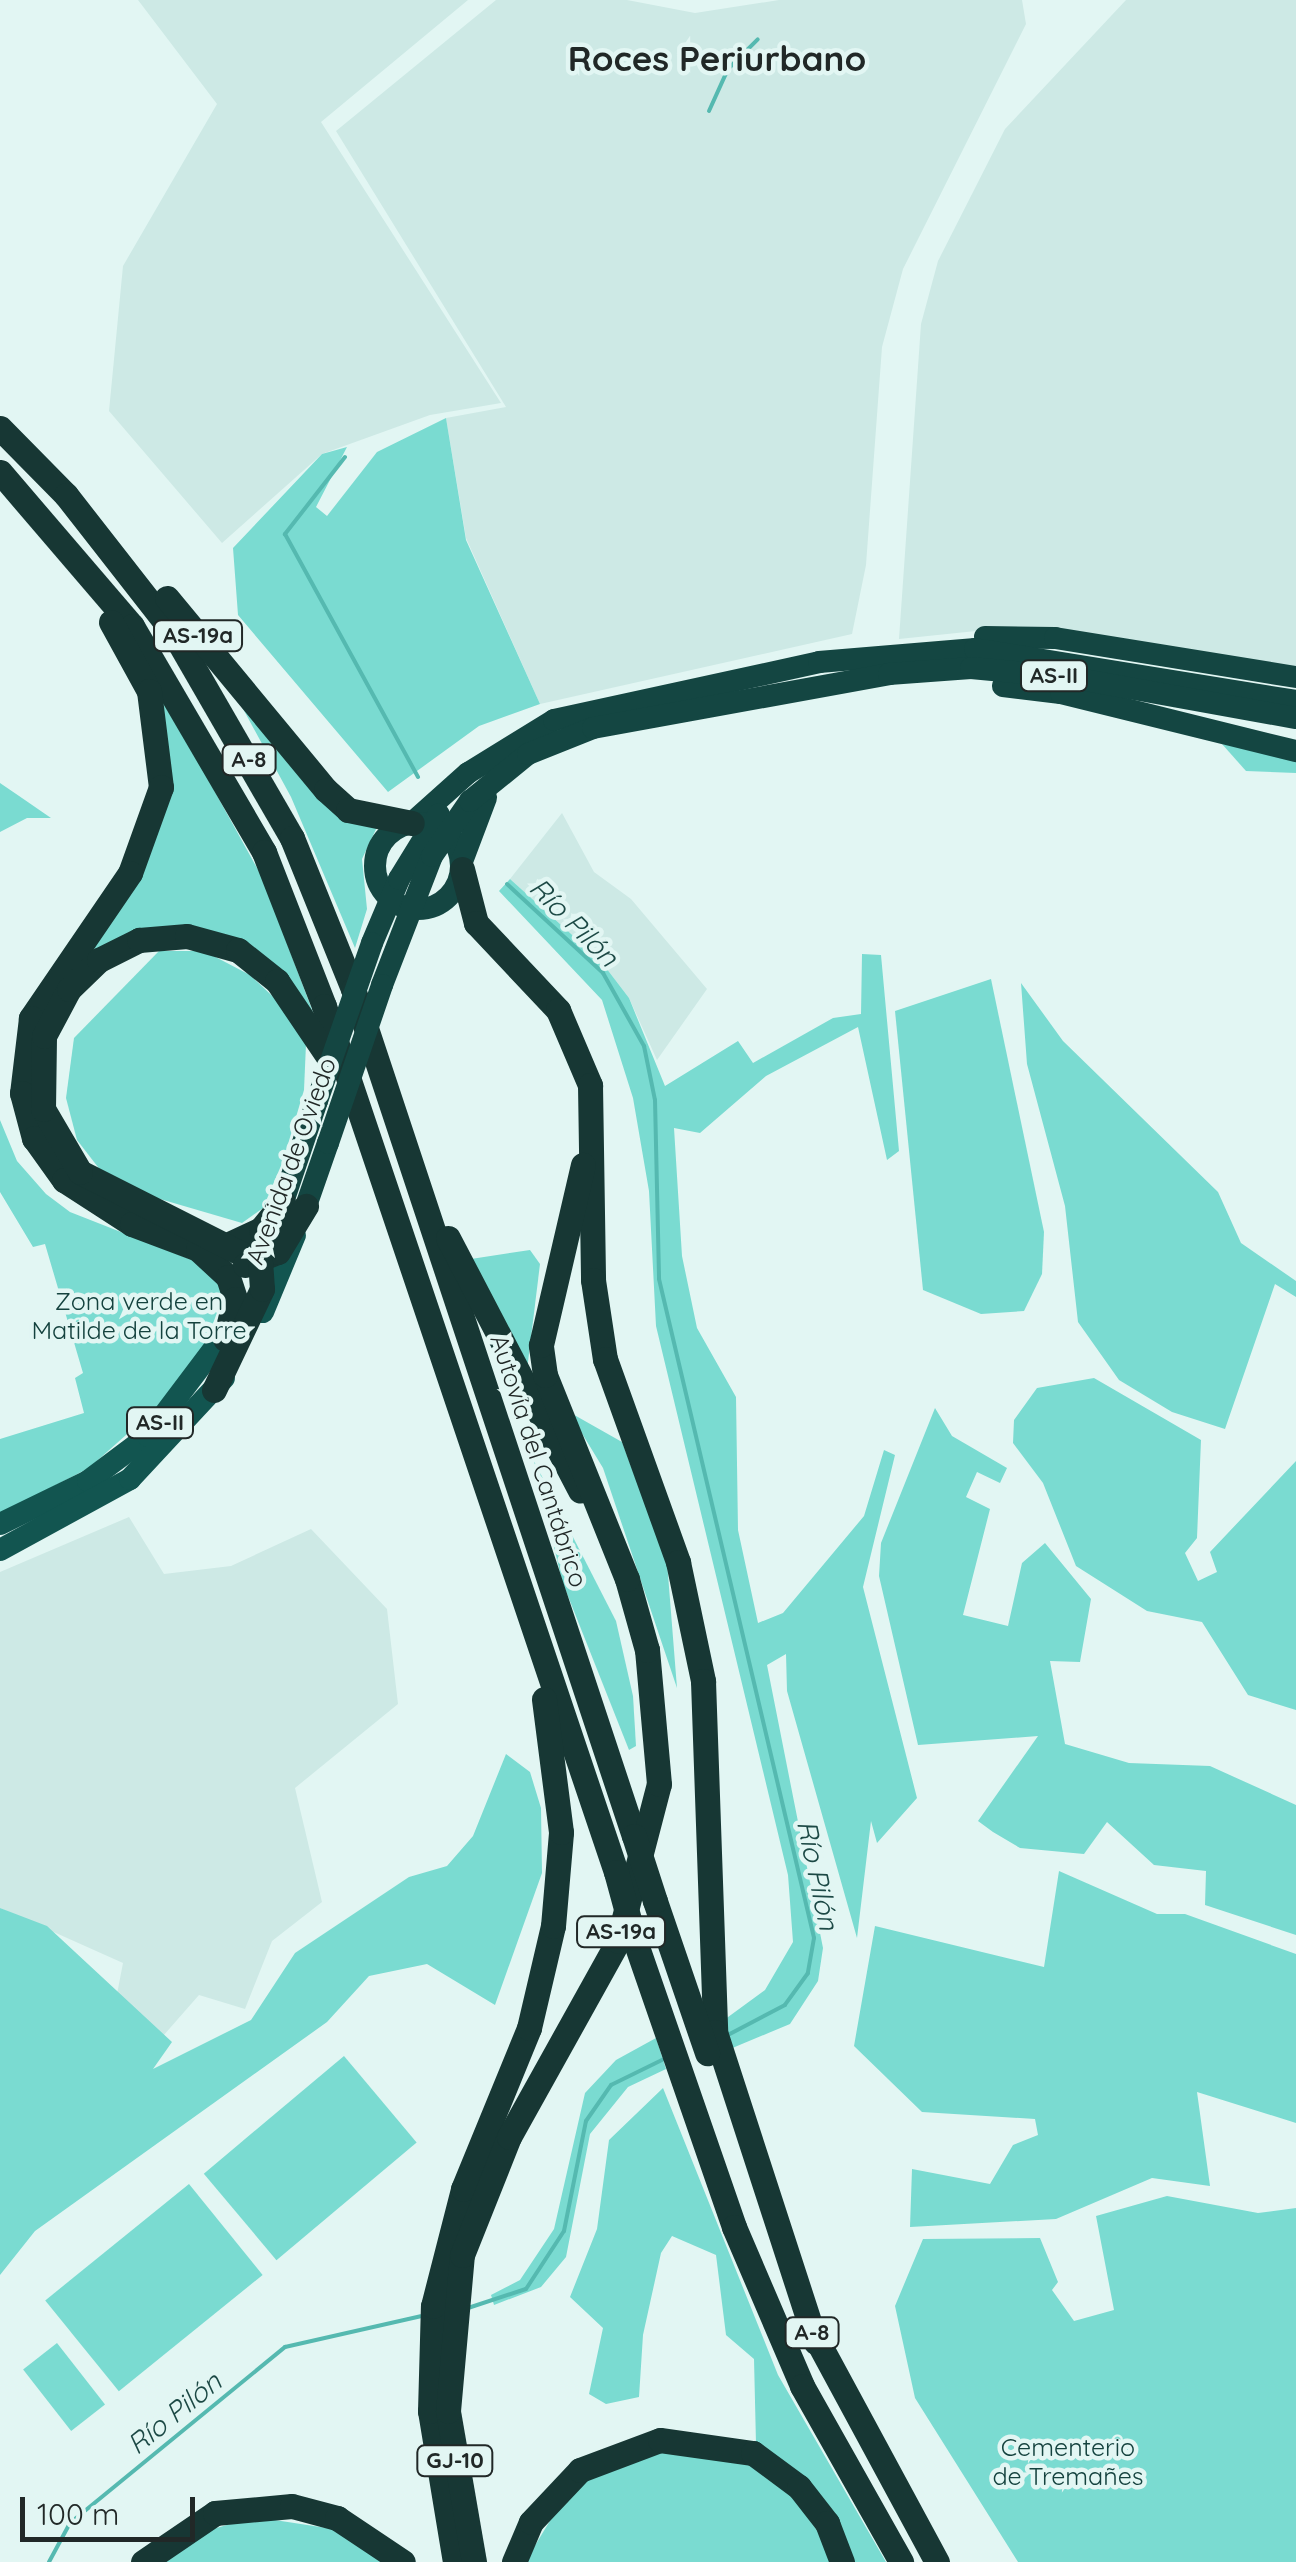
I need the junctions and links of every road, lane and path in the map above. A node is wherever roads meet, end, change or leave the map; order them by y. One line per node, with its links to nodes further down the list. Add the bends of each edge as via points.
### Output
1 (0, 418): 12 (highway, AS-19a, via 130,554 326,790 348,810)
2 (0, 428): 19 (highway, Autovía del Cantábrico / A-8, via 122,564 224,714 292,838)
3 (0, 472): 18 (highway, A-8, via 132,626 199,730 264,852)
4 (0, 487): 22 (highway, via 110,621 149,691 163,764 157,808 130,873 31,1018 20,1066 28,1119 46,1158 84,1198)
5 (819, 662): 6 (highway, via 959,636 1055,638); 8 (highway, AS-II, via 975,649); 11 (highway, AS-II, via 588,707)
6 (1296, 677)
7 (810, 688): 9 (highway, AS-II, via 971,668 1068,677); 10 (highway, via 970,682 1061,693); 11 (highway, AS-II, via 593,728)
8 (1296, 701)
9 (1296, 718)
10 (1296, 751)
11 (509, 756): 12 (highway, AS-II); 12 (highway, AS-II); 13 (highway, AS-II, via 478,811)
12 (429, 827): 13 (highway); 15 (highway, AS-II); 15 (highway, AS-II, via 388,835 375,859)
13 (462, 866): 14 (highway, AS-II); 17 (highway, via 470,910 483,934 558,1010)
14 (442, 902): 15 (highway); 16 (highway, AS-II)
15 (400, 903): 16 (highway, AS-II); 20 (highway, Avenida de Oviedo / AS-II, bridge, via 372,944 317,1101)
16 (385, 976): 20 (highway, Avenida de Oviedo / AS-II, bridge, via 328,1143)
17 (594, 1111): 28 (highway, AS-19a, via 541,1345 545,1374); 30 (highway, via 593,1280 605,1359 678,1562 703,1681)
18 (362, 1123): 21 (highway, via 292,998 238,950 163,935 84,972 56,1008 40,1050 49,1128 80,1172); 29 (highway, A-8)
19 (403, 1146): 28 (highway); 30 (highway, Autovía del Cantábrico / A-8, bridge, via 656,1901)
20 (294, 1204): 21 (highway); 23 (highway, via 278,1252); 25 (main road, Avenida de Oviedo / AS-II, via 254,1333)
21 (229, 1244): 23 (highway)
22 (198, 1249): 23 (highway, via 236,1266); 24 (highway, via 233,1287)
23 (260, 1263): 24 (main road, Avenida de Oviedo / AS-II); 25 (highway, via 262,1289)
24 (225, 1338): 26 (main road, Avenida de Oviedo / AS-II, via 172,1411 129,1452 65,1495)
25 (214, 1390): 27 (main road, Avenida de Oviedo / AS-II, via 130,1478)
26 (0, 1524)
27 (0, 1550)
28 (627, 1579): 31 (highway, AS-19a, via 657,1716 659,1784 642,1871 618,1941 509,2137)
29 (531, 1635): 31 (highway, AS-19a, via 562,1832 554,1926 529,2028); 39 (highway, A-8, bridge, via 734,2227 802,2386)
30 (698, 1989): 40 (highway, Autovía del Cantábrico / A-8, via 723,2087 816,2342)
31 (452, 2256): 32 (highway)
32 (438, 2358): 35 (highway, GJ-10); 36 (highway, GJ-10)
33 (143, 2562): 34 (highway, via 215,2513 273,2506 338,2518)
34 (403, 2562)
35 (455, 2562)
36 (474, 2562)
37 (514, 2562): 38 (highway, via 550,2496 580,2470 660,2440 753,2453 798,2487 827,2523)
38 (842, 2562)
39 (901, 2562)
40 (937, 2562)

